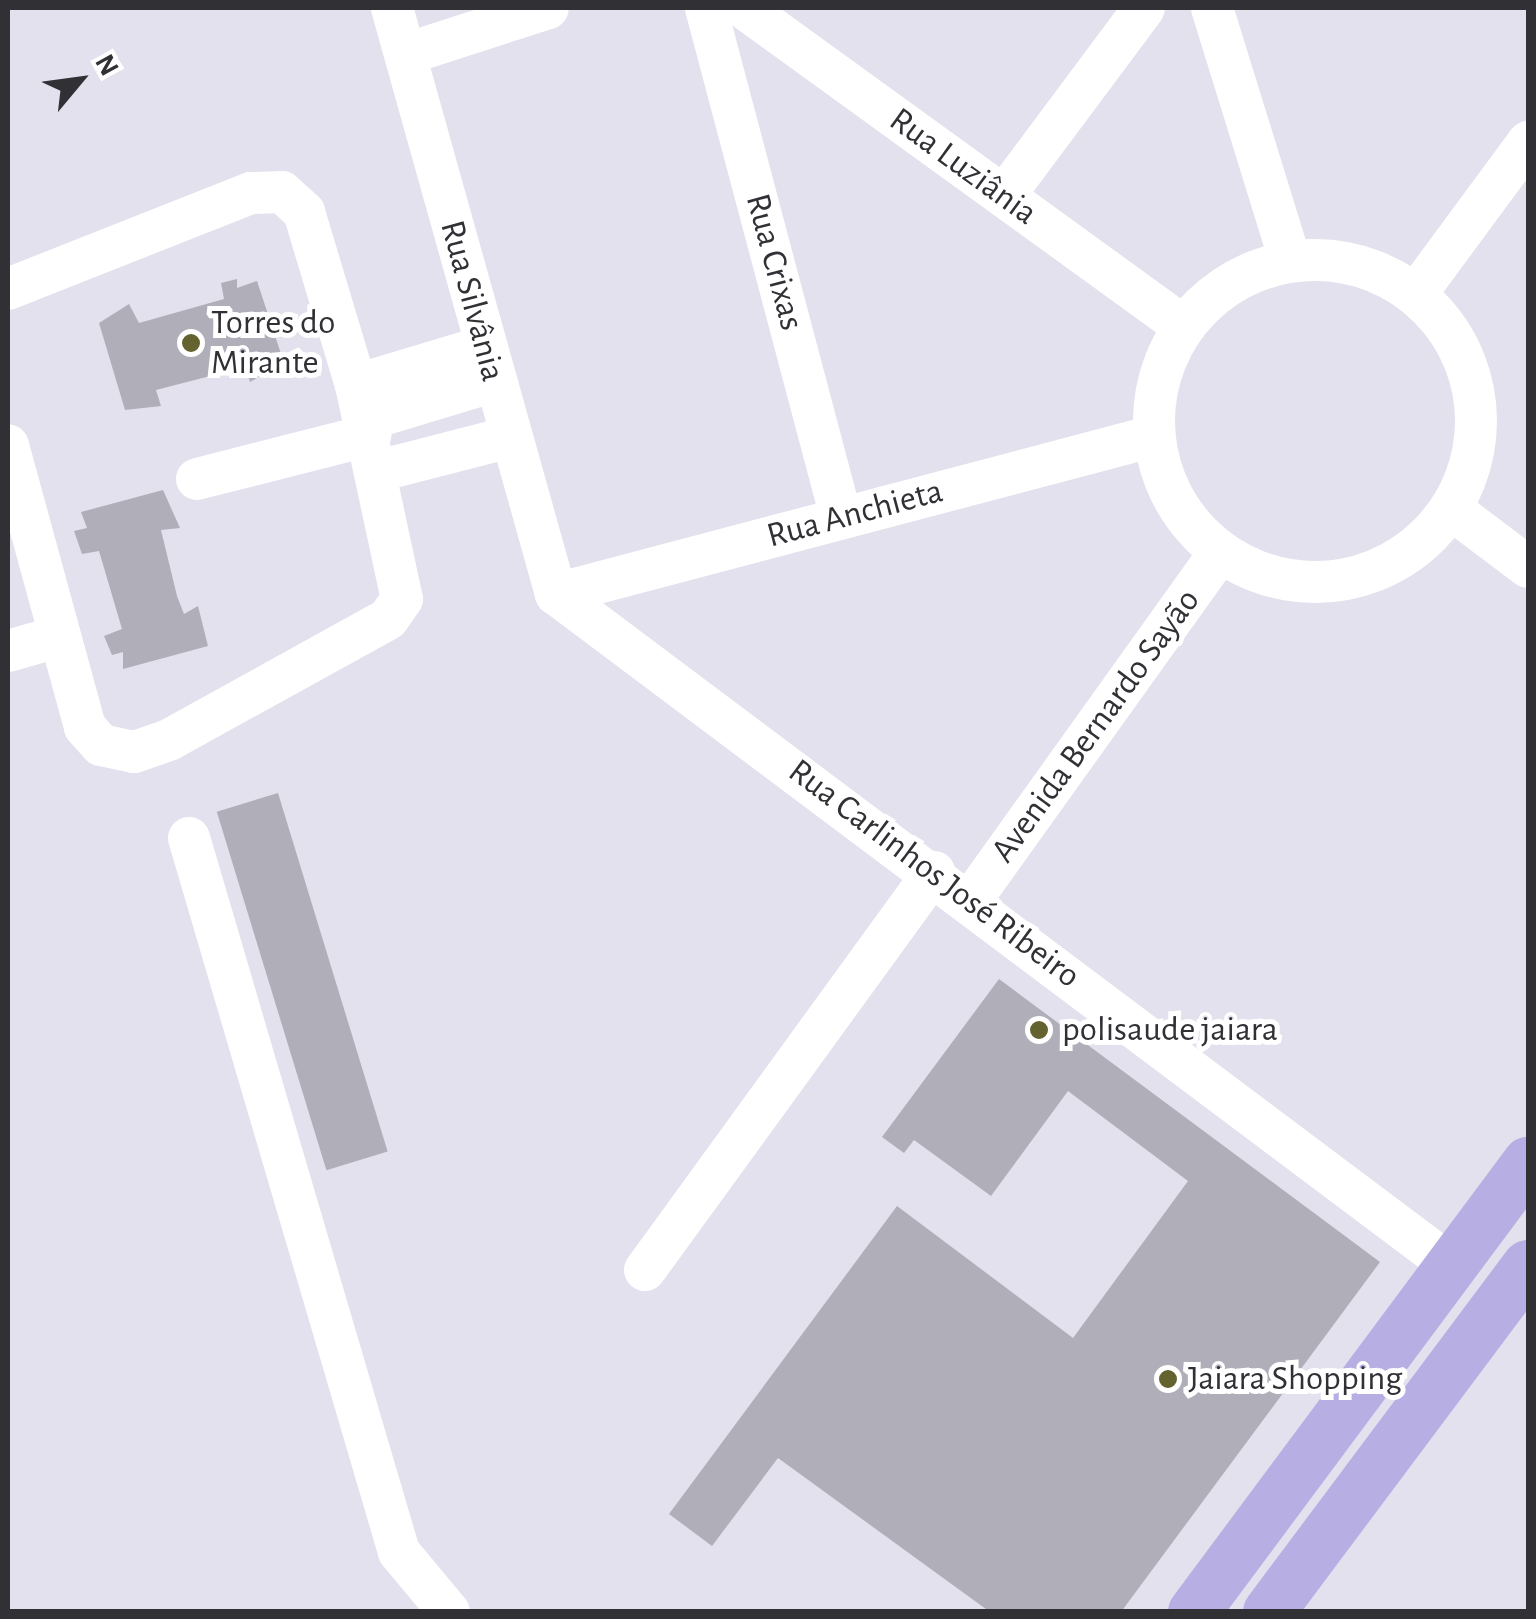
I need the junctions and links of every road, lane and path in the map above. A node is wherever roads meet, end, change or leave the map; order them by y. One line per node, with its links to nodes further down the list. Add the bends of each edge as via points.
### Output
1 (392, 8): 7 (street, Rua Silvânia)
2 (548, 8): 7 (street)
3 (706, 8): 21 (street, Rua Crixas)
4 (744, 8): 9 (street, Rua Luziânia)
5 (1144, 8): 9 (street)
6 (1212, 8): 10 (street)
7 (406, 54): 14 (street, Rua Silvânia)
8 (1528, 142): 12 (street)
9 (1004, 196): 13 (street, Rua Luziânia)
10 (1290, 260): 12 (street, via 1349,263); 13 (street, via 1249,272)
11 (8, 289): 15 (street, via 250,193 282,192 304,212)
12 (1416, 294): 20 (street, via 1469,372 1477,419 1471,466)
13 (1183, 326): 16 (street, via 1165,360)
14 (488, 364): 15 (street); 17 (street, Rua Silvânia)
15 (367, 428): 17 (street); 19 (street); 25 (street, via 403,583 388,618 170,740 134,752 100,745 84,727)
16 (1154, 436): 21 (street, Rua Anchieta); 22 (street, via 1172,494)
17 (510, 437): 24 (street, Rua Silvânia)
18 (8, 445): 25 (street)
19 (198, 480)
20 (1451, 510): 22 (street, via 1416,548 1370,574 1319,583 1267,576); 23 (street)
21 (841, 518): 24 (street, Rua Anchieta)
22 (1220, 552): 29 (street, Avenida Bernardo Sayão)
23 (1528, 567)
24 (556, 594): 28 (street, Rua Carlinhos José Ribeiro)
25 (57, 637): 26 (street)
26 (8, 651)
27 (189, 838): 35 (street, via 400,1552)
28 (934, 872): 29 (street, Rua Carlinhos José Ribeiro); 32 (street)
29 (971, 900): 31 (street, Rua Carlinhos José Ribeiro)
30 (1528, 1163): 31 (main road)
31 (1452, 1266): 34 (main road, via 1468,1305); 36 (main road)
32 (644, 1270)
33 (1520, 1295): 34 (main road)
34 (1456, 1360): 37 (main road)
35 (449, 1612)
36 (1194, 1612)
37 (1269, 1612)

